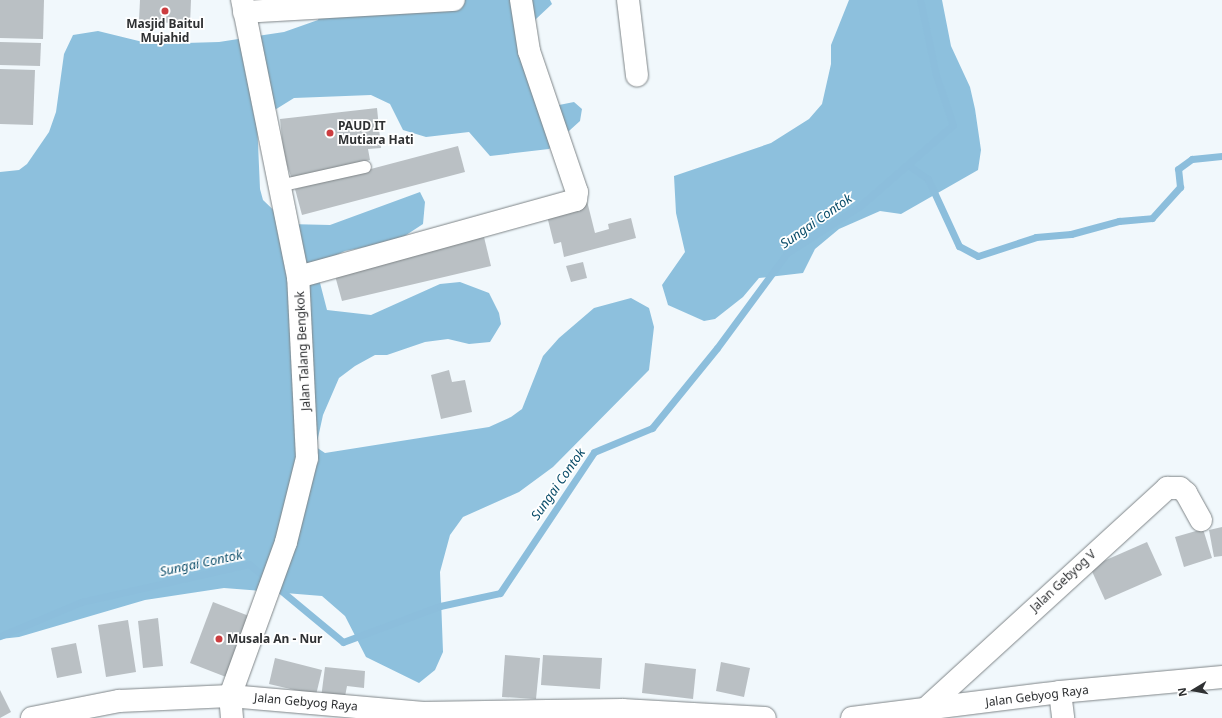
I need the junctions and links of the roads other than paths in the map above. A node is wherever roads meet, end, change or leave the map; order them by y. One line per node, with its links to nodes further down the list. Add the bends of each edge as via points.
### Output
1 (454, 0): 4 (street)
2 (521, 0): 8 (street, via 529,51 575,184 576,200)
3 (628, 0): 5 (street)
4 (243, 6): 7 (street, Jalan Talang Bengkok)
5 (637, 75)
6 (365, 167): 7 (lane)
7 (279, 186): 8 (street, Jalan Talang Bengkok)
8 (298, 277): 12 (street, Jalan Talang Bengkok, via 307,458 286,542)
9 (1201, 520): 14 (street, Jalan Gebyog V, via 1186,493 1180,488 1167,488)
10 (1222, 676): 11 (street, Jalan Gebyog Raya)
11 (1060, 692): 14 (street, Jalan Gebyog Raya); 20 (street)
12 (230, 696): 13 (street, Jalan Gebyog Raya); 15 (street, Jalan Gebyog Raya, via 423,713); 17 (street)
13 (121, 710): 16 (street, Jalan Gebyog Raya)
14 (923, 711): 19 (street, Jalan Gebyog Raya)
15 (622, 714): 18 (street, Jalan Gebyog Raya)
16 (32, 718)
17 (232, 718)
18 (765, 718)
19 (852, 718)
20 (1063, 718)

